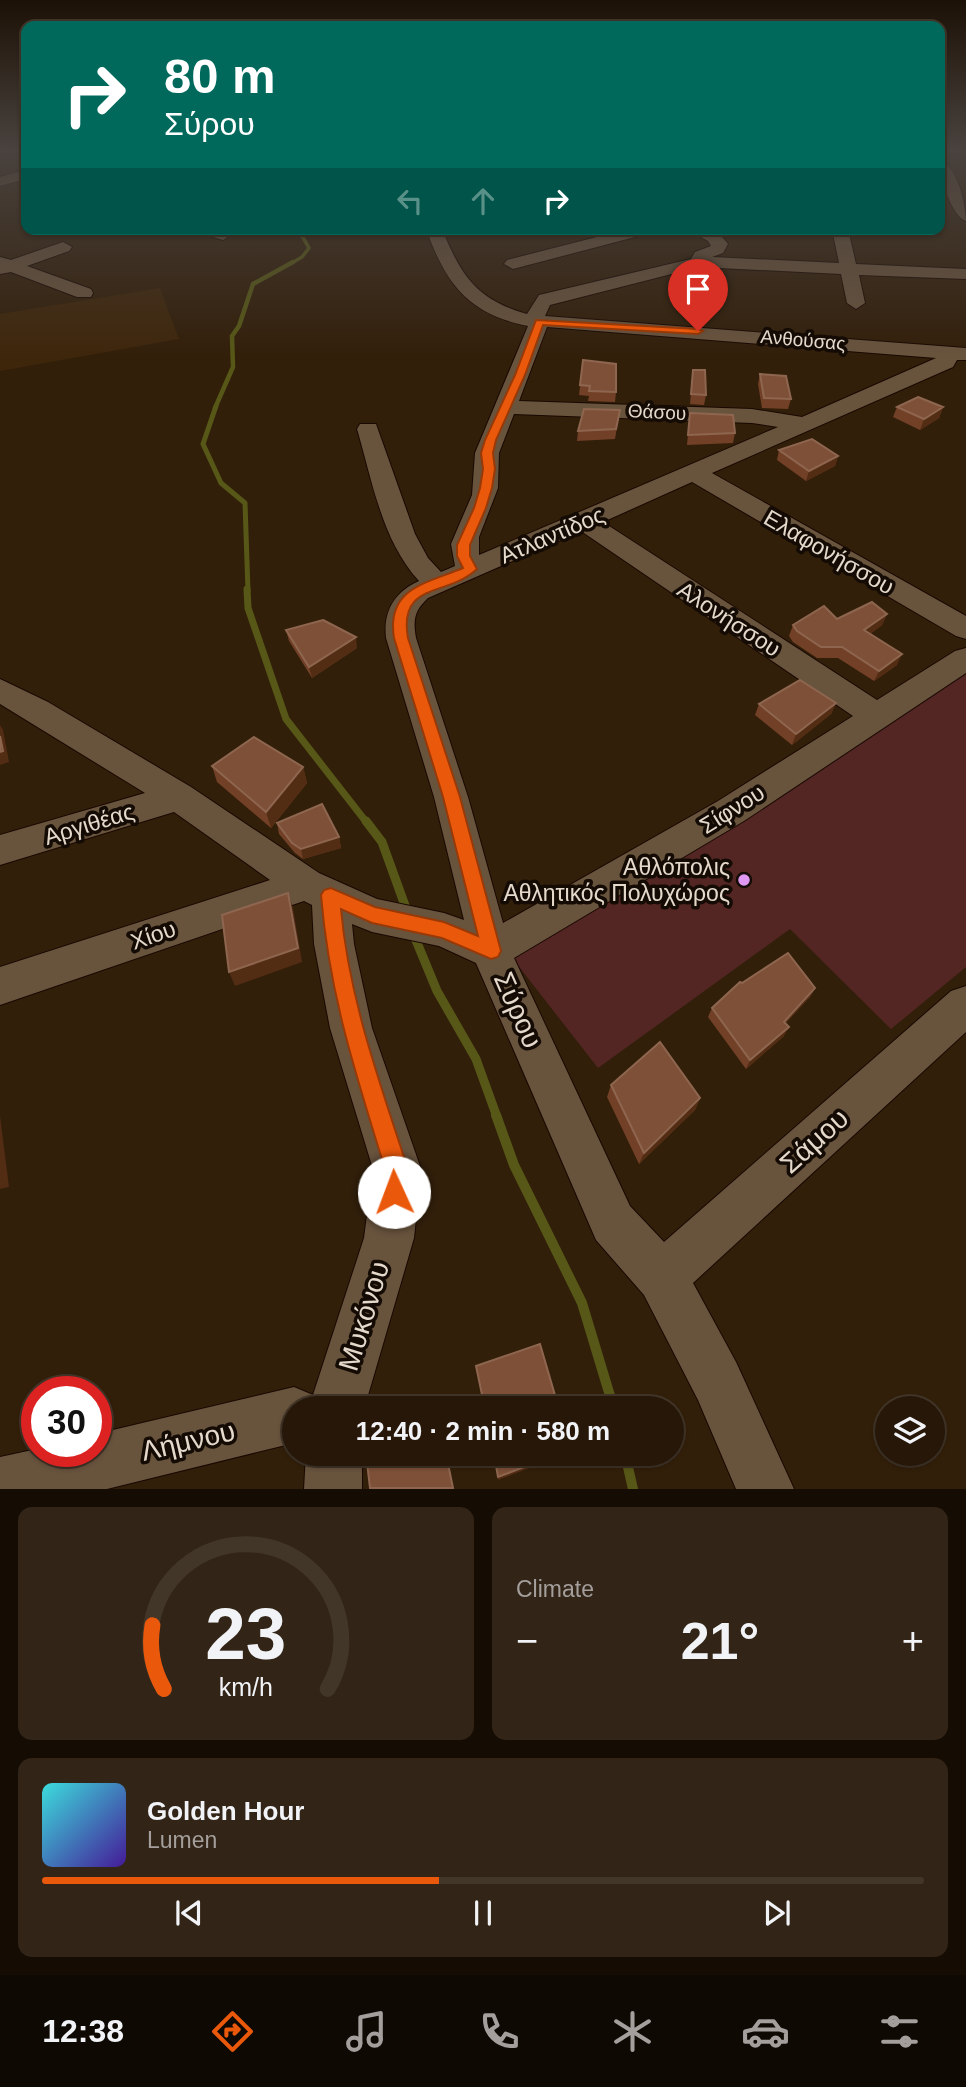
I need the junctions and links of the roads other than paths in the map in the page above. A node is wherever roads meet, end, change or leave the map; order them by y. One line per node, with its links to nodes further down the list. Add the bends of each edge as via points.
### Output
1 (437, 235): 15 (street, Ανθούσας, via 464,290 488,307)
2 (558, 235): 7 (street)
3 (626, 235): 7 (street)
4 (709, 235): 8 (street, via 720,244)
5 (841, 235): 11 (street)
6 (63, 247): 10 (street)
7 (581, 247): 9 (street)
8 (699, 262): 11 (street); 15 (street, via 546,299)
9 (513, 264)
10 (4, 266): 13 (street)
11 (848, 268): 12 (street); 14 (street)
12 (966, 274)
13 (84, 293)
14 (856, 303)
15 (536, 322): 16 (street, Ανθούσας); 17 (street)
16 (956, 354): 18 (street, Ατλαντίδος, via 946,363)
17 (505, 407): 18 (street, Θάσου, via 752,416); 22 (street, via 487,453 489,469 480,508 463,545)
18 (807, 425): 20 (street, Ατλαντίδος)
19 (368, 429): 23 (street, via 402,534 416,562)
20 (694, 473): 21 (street, Ατλαντίδος); 24 (street, Ελαφονήσσου)
21 (583, 521): 22 (street, Ατλαντίδος); 28 (street, Αλονήσσου)
22 (470, 569): 23 (street, Ατλαντίδος)
23 (437, 584): 33 (street, Ατλαντίδος, via 402,605 398,619)
24 (966, 629)
25 (966, 658): 28 (street, Σίφνου)
26 (0, 690): 27 (street, Σύρου)
27 (37, 710): 29 (street); 30 (street, Σύρου)
28 (876, 715): 33 (street, Σίφνου, via 731,811)
29 (0, 720)
30 (179, 797): 31 (street, Αργιθέας); 32 (street, Σύρου)
31 (0, 850)
32 (318, 890): 33 (street, Σύρου, via 372,915 444,930); 34 (street, Χίου); 37 (street, Μυκόνου, via 351,1028 397,1169 389,1238)
33 (491, 951): 36 (street, Σύρου, via 613,1223)
34 (0, 986)
35 (966, 1005): 36 (street, Σάμου)
36 (662, 1277): 42 (street, Σύρου, via 717,1381)
37 (332, 1396)
38 (282, 1427): 40 (street, Λήμνου)
39 (330, 1466): 41 (street, Μυκόνου)
40 (0, 1486)
41 (333, 1489)
42 (765, 1489)

